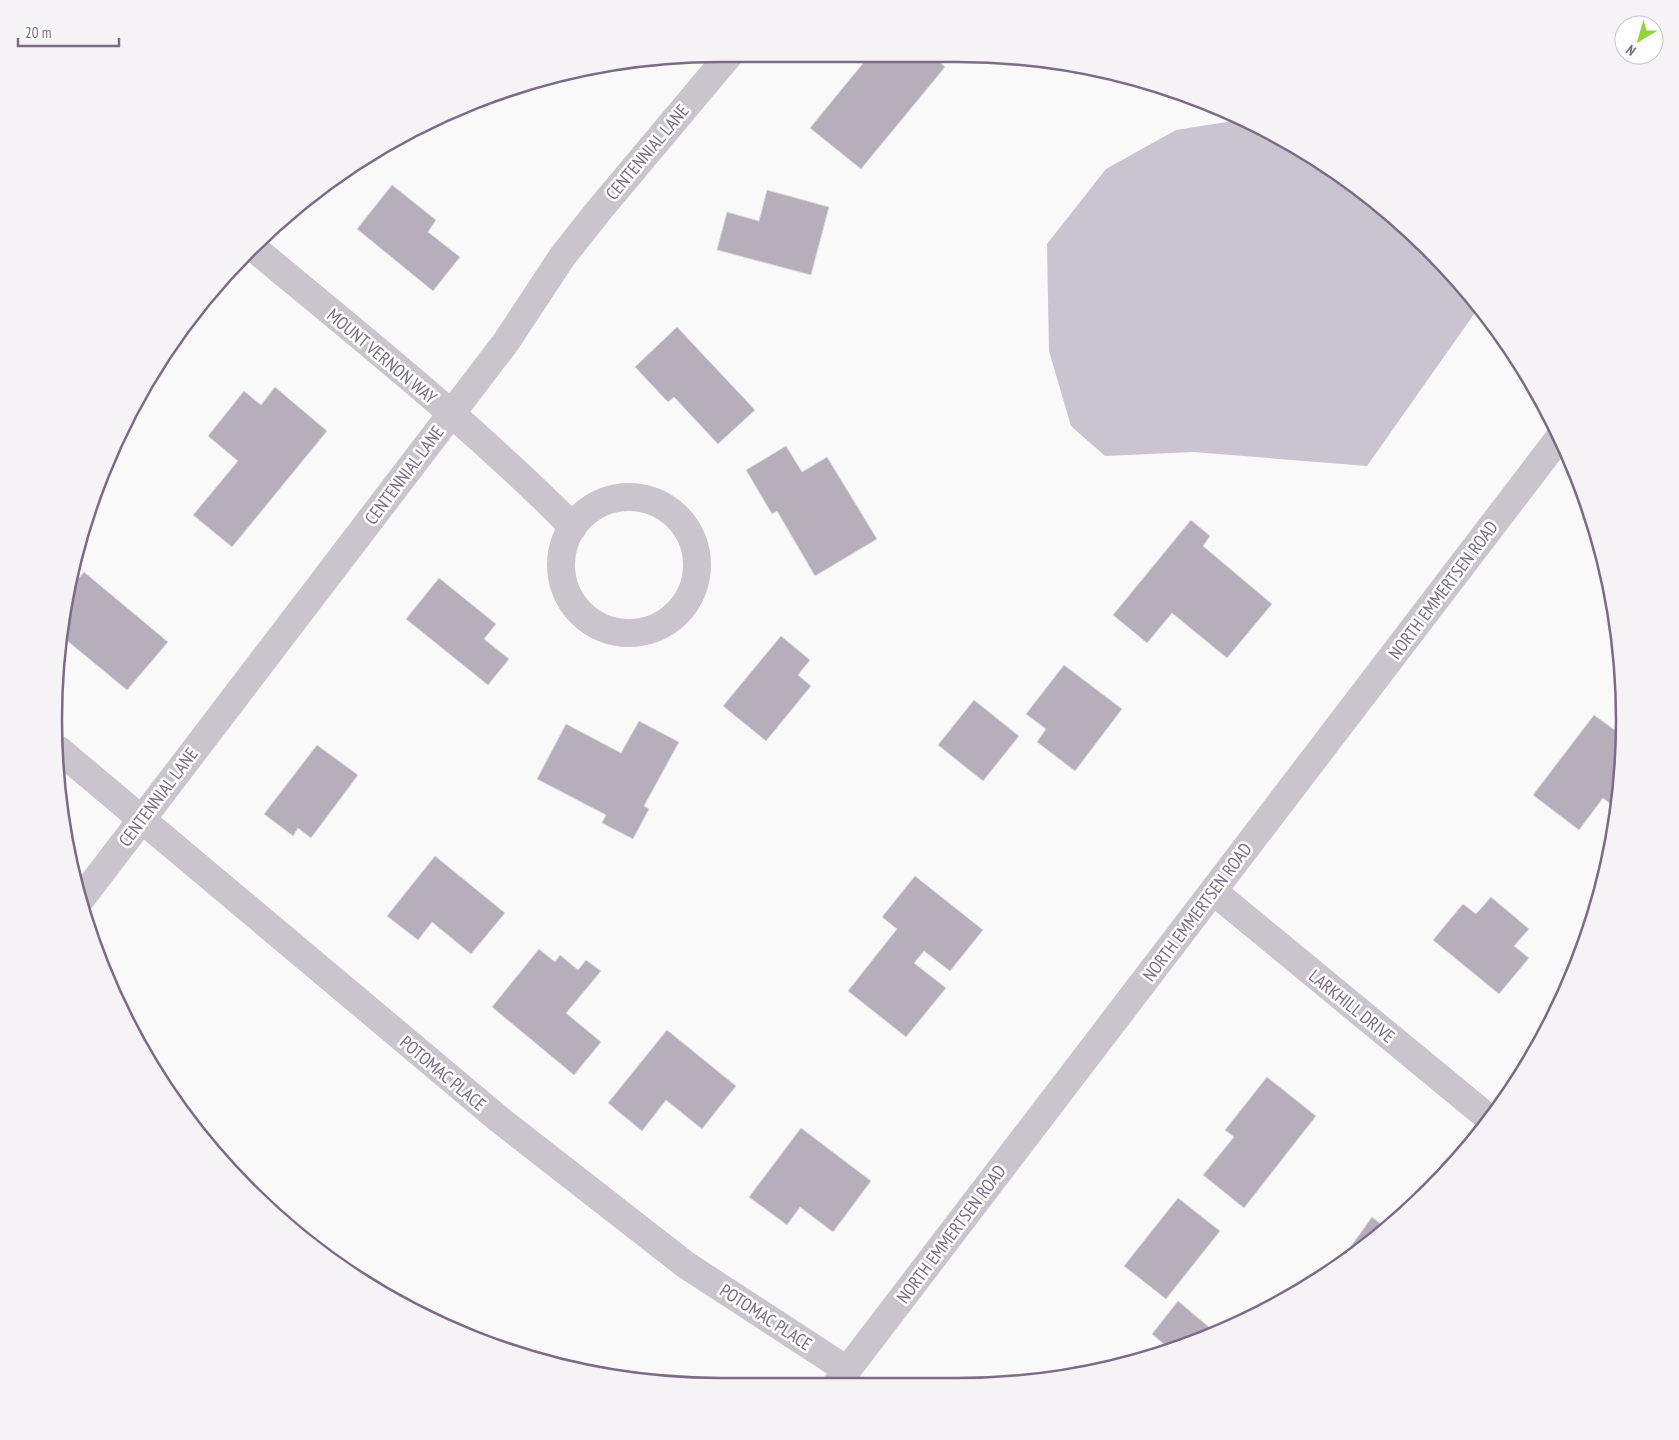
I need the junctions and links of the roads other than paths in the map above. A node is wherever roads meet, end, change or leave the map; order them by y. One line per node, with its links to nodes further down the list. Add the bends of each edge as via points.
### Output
1 (723, 62): 3 (street, CENTENNIAL LANE, via 562,258 506,342)
2 (258, 252): 3 (street, MOUNT VERNON WAY)
3 (451, 414): 5 (street, MOUNT VERNON WAY); 7 (street, CENTENNIAL LANE)
4 (1555, 443): 8 (street, NORTH EMMERTSEN ROAD)
5 (574, 527): 5 (street, via 578,519 599,503 624,497 645,499 665,507 685,527 697,560 694,587 676,616 659,628 634,634 591,623 580,615 561,578 563,544)
6 (64, 753): 7 (street, POTOMAC PLACE)
7 (142, 819): 9 (street, CENTENNIAL LANE); 11 (street, POTOMAC PLACE, via 508,1126 686,1264)
8 (1213, 891): 10 (street, LARKHILL DRIVE); 11 (street, NORTH EMMERTSEN ROAD)
9 (86, 893)
10 (1485, 1115)
11 (841, 1378)

